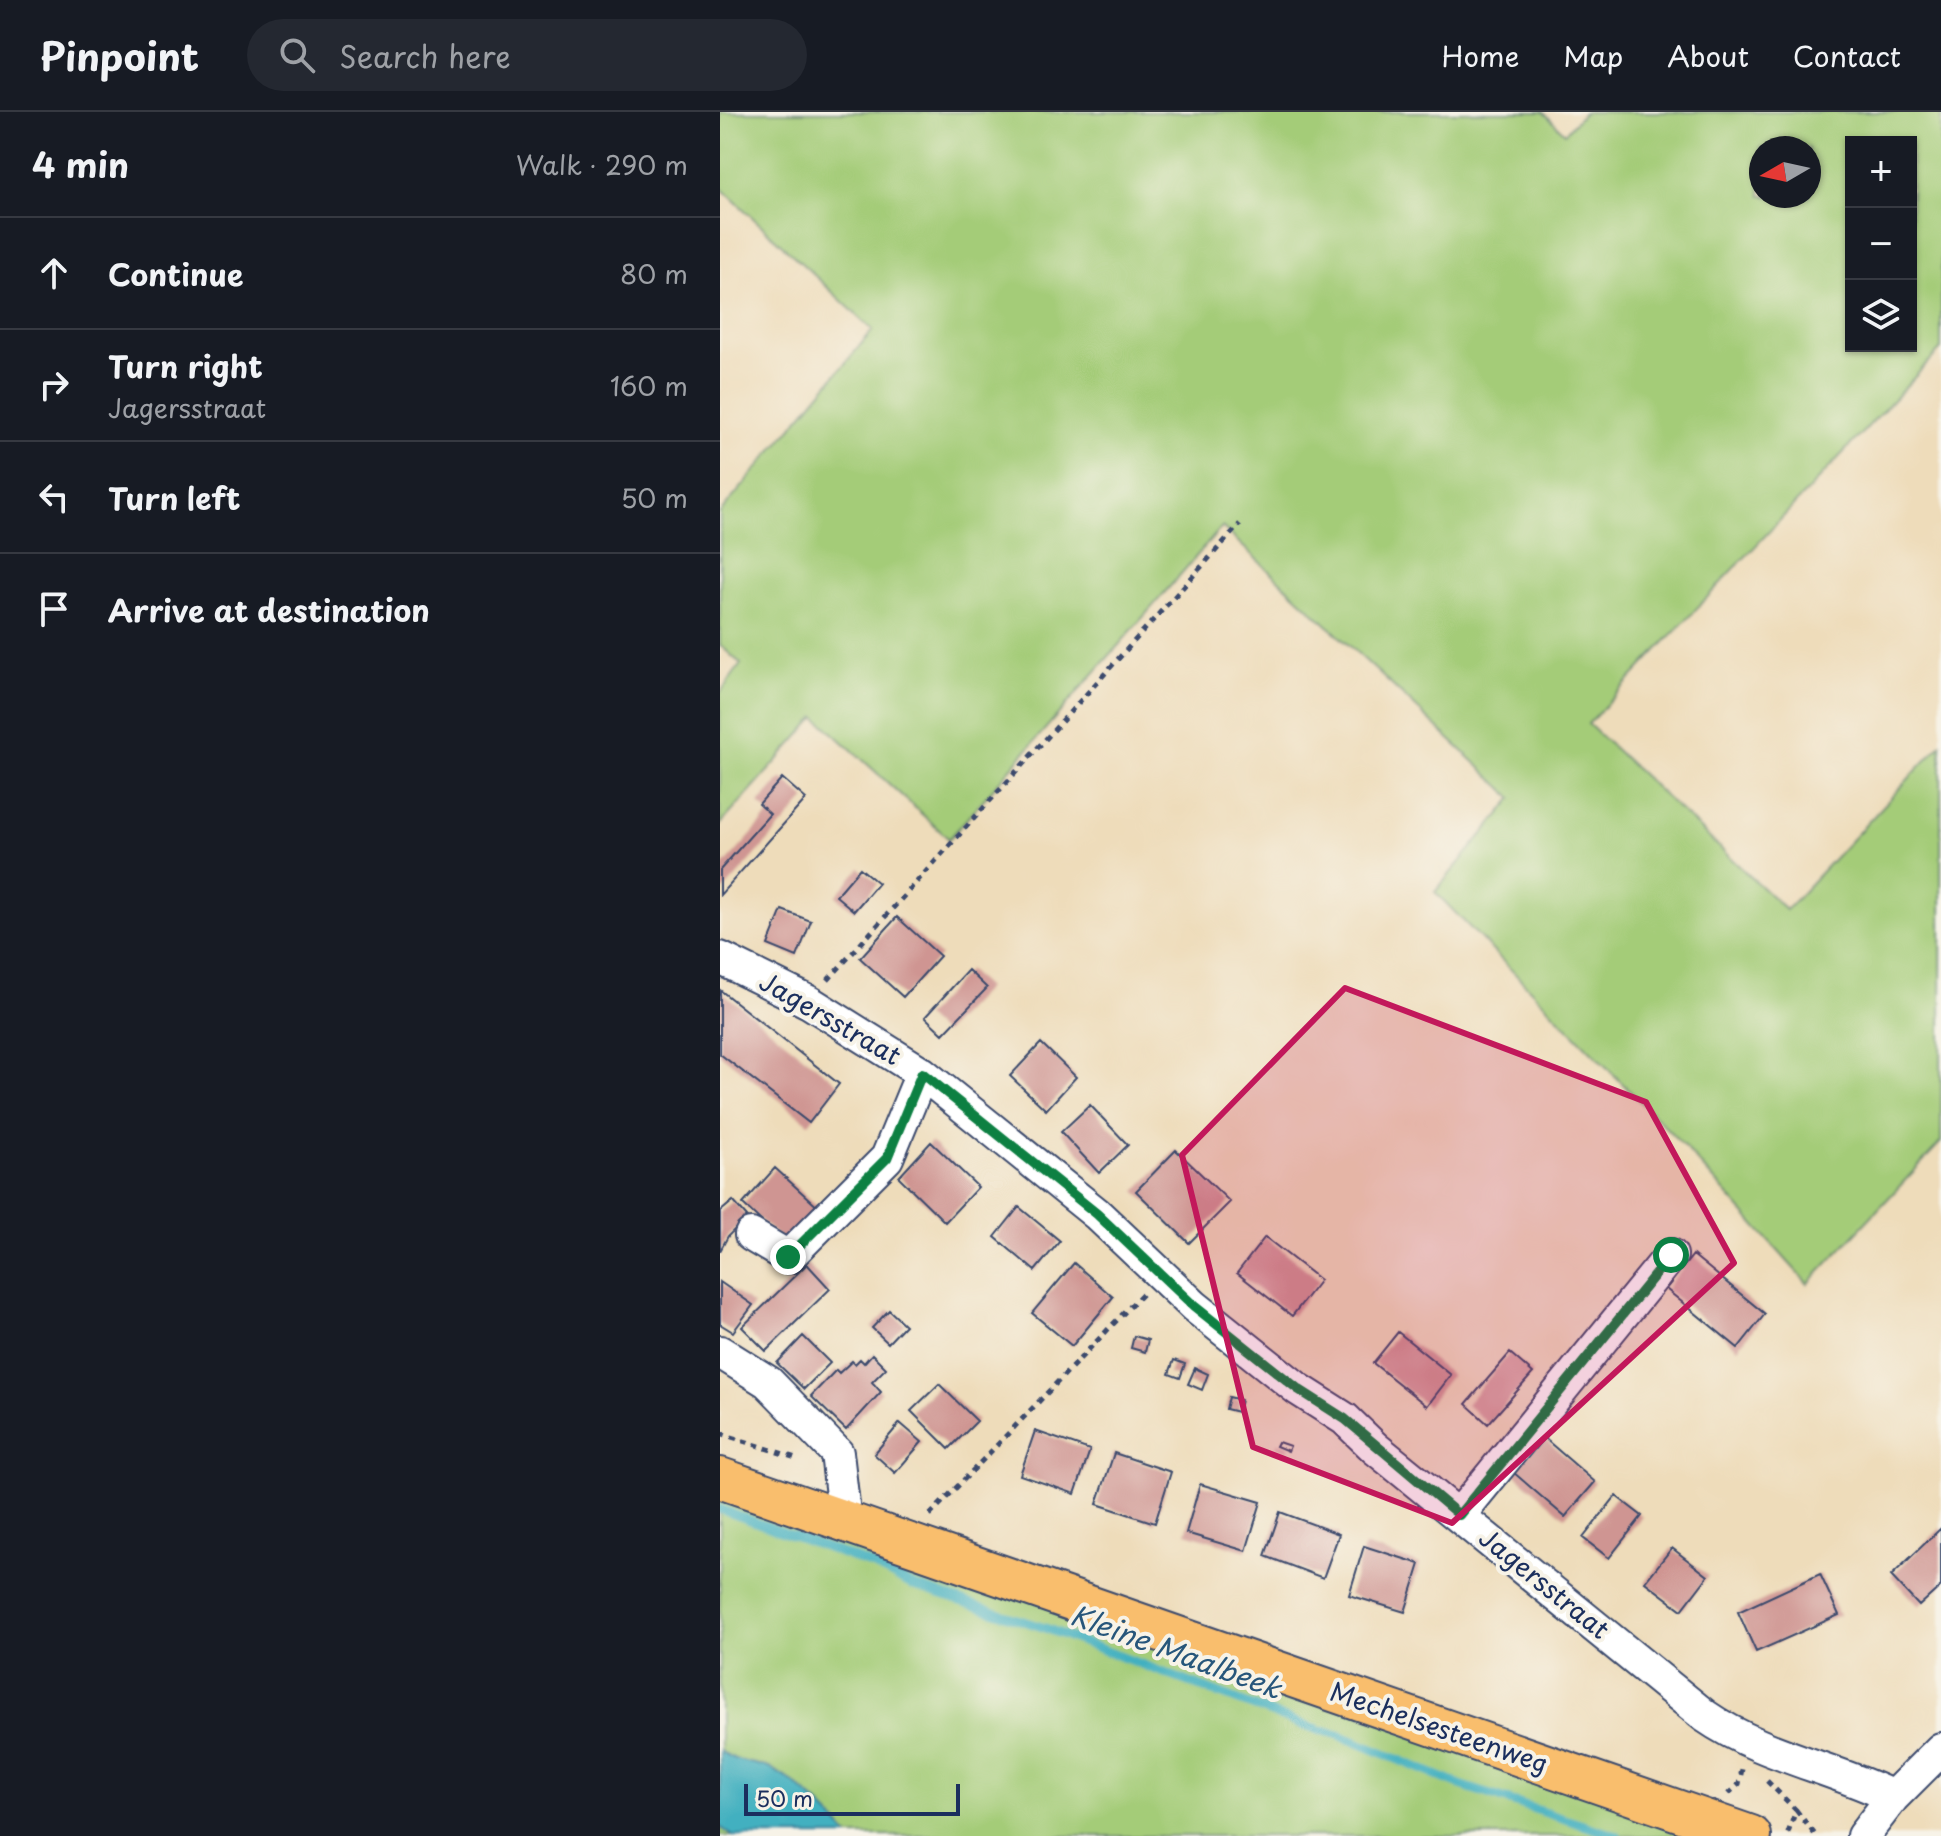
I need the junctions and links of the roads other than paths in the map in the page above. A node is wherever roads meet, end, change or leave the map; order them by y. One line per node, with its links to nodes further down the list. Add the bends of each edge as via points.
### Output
1 (720, 958): 2 (street, Jagersstraat, via 809,1002)
2 (922, 1073): 3 (street, via 887,1158 788,1257); 7 (street, Jagersstraat, via 1097,1214 1159,1276 1298,1389 1345,1419)
3 (751, 1235)
4 (1671, 1255): 7 (street)
5 (720, 1352): 8 (street, via 768,1382 837,1453)
6 (720, 1478): 8 (main road, Mechelsesteenweg)
7 (1459, 1515): 10 (street, Jagersstraat, via 1735,1737)
8 (845, 1521): 11 (main road, Mechelsesteenweg)
9 (1941, 1749): 10 (street)
10 (1893, 1797): 12 (street)
11 (1751, 1836)
12 (1863, 1836)

